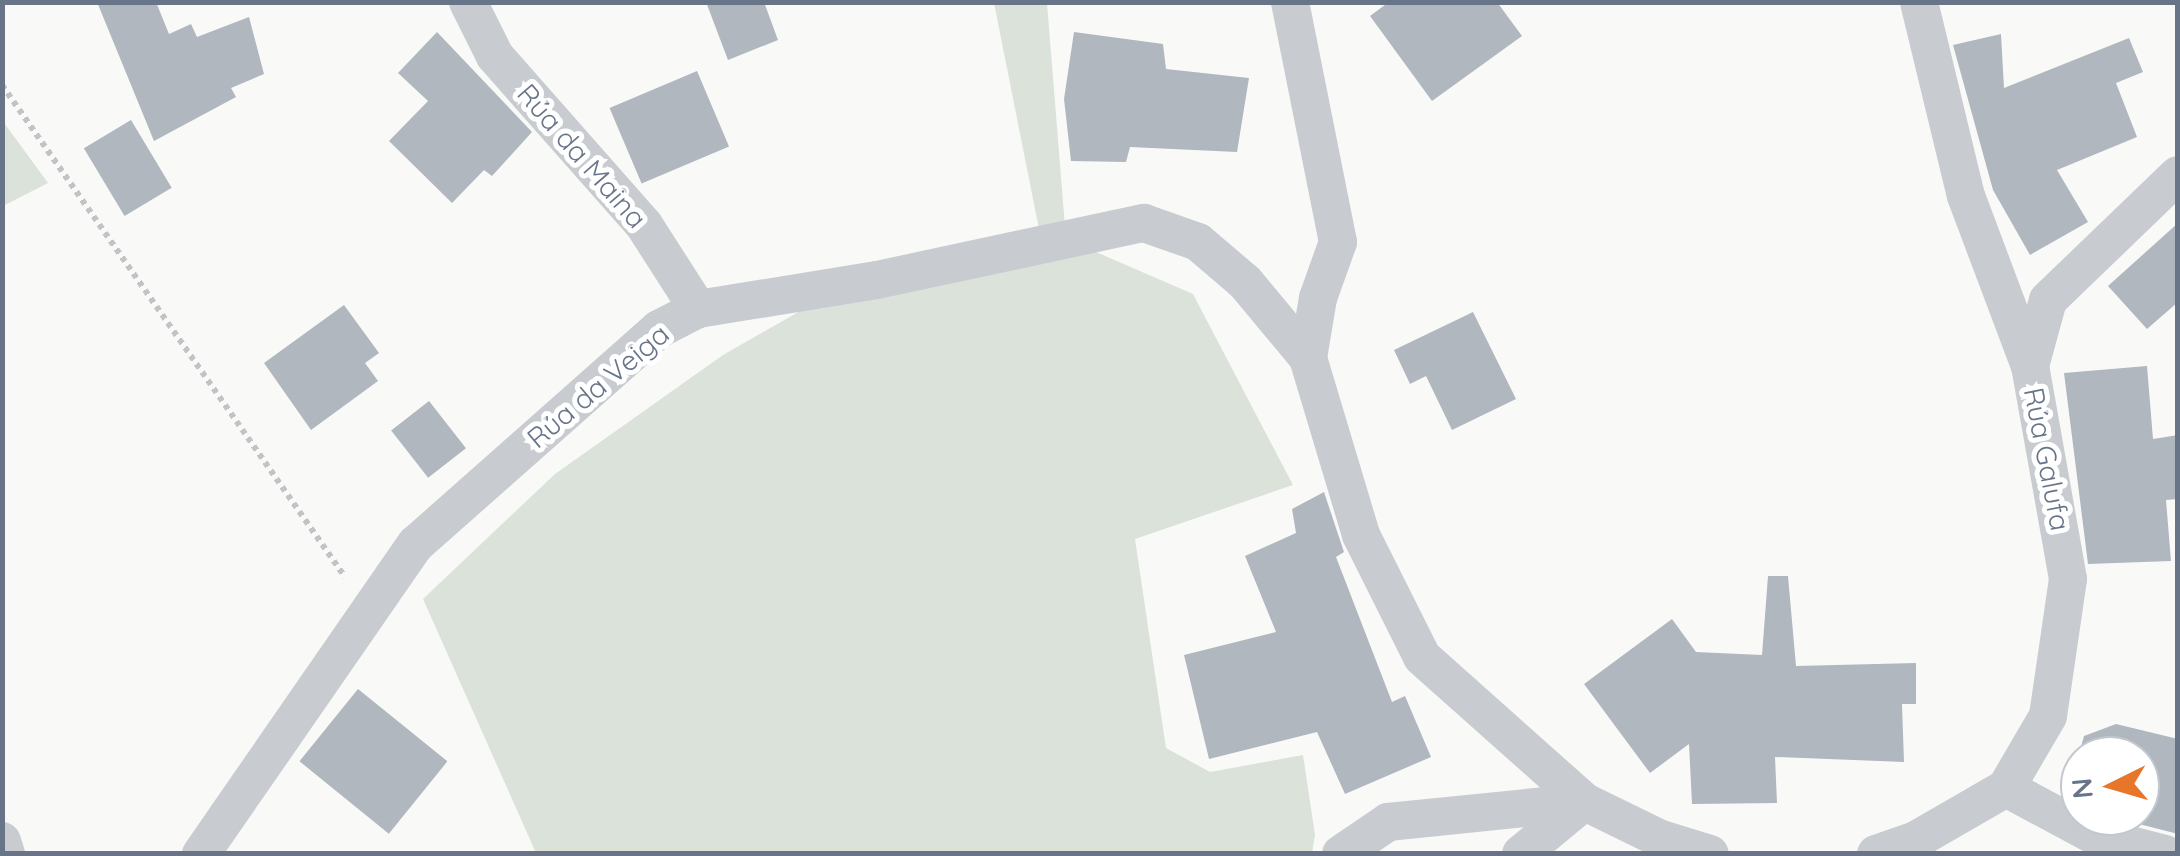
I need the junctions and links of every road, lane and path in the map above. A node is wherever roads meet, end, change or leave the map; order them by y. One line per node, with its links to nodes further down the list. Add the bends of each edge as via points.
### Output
1 (468, 2): 6 (street, Rúa da Maina, via 495,56 644,225)
2 (1290, 2): 7 (street, via 1338,242 1318,298)
3 (1919, 2): 8 (street, via 1966,196)
4 (2, 85): 9 (path)
5 (2178, 175): 8 (street, Rúa Galufa, via 2048,300)
6 (698, 310): 7 (street, Rúa da Veiga, via 877,280 1144,222 1198,242 1245,282); 9 (street, Rúa da Veiga, via 659,329 416,544)
7 (1308, 358): 11 (street, via 1361,536 1422,657)
8 (2030, 366): 10 (street, Rúa Galufa, via 2068,578 2048,716)
9 (368, 611): 14 (street, Rúa da Veiga)
10 (2006, 788): 18 (street, via 1916,840); 19 (street, via 2095,836)
11 (1585, 802): 15 (street, via 1388,822); 16 (street); 17 (street, via 1661,840)
12 (2, 841): 13 (street)
13 (6, 854)
14 (201, 854)
15 (1340, 854)
16 (1520, 854)
17 (1710, 854)
18 (1876, 854)
19 (2165, 854)

